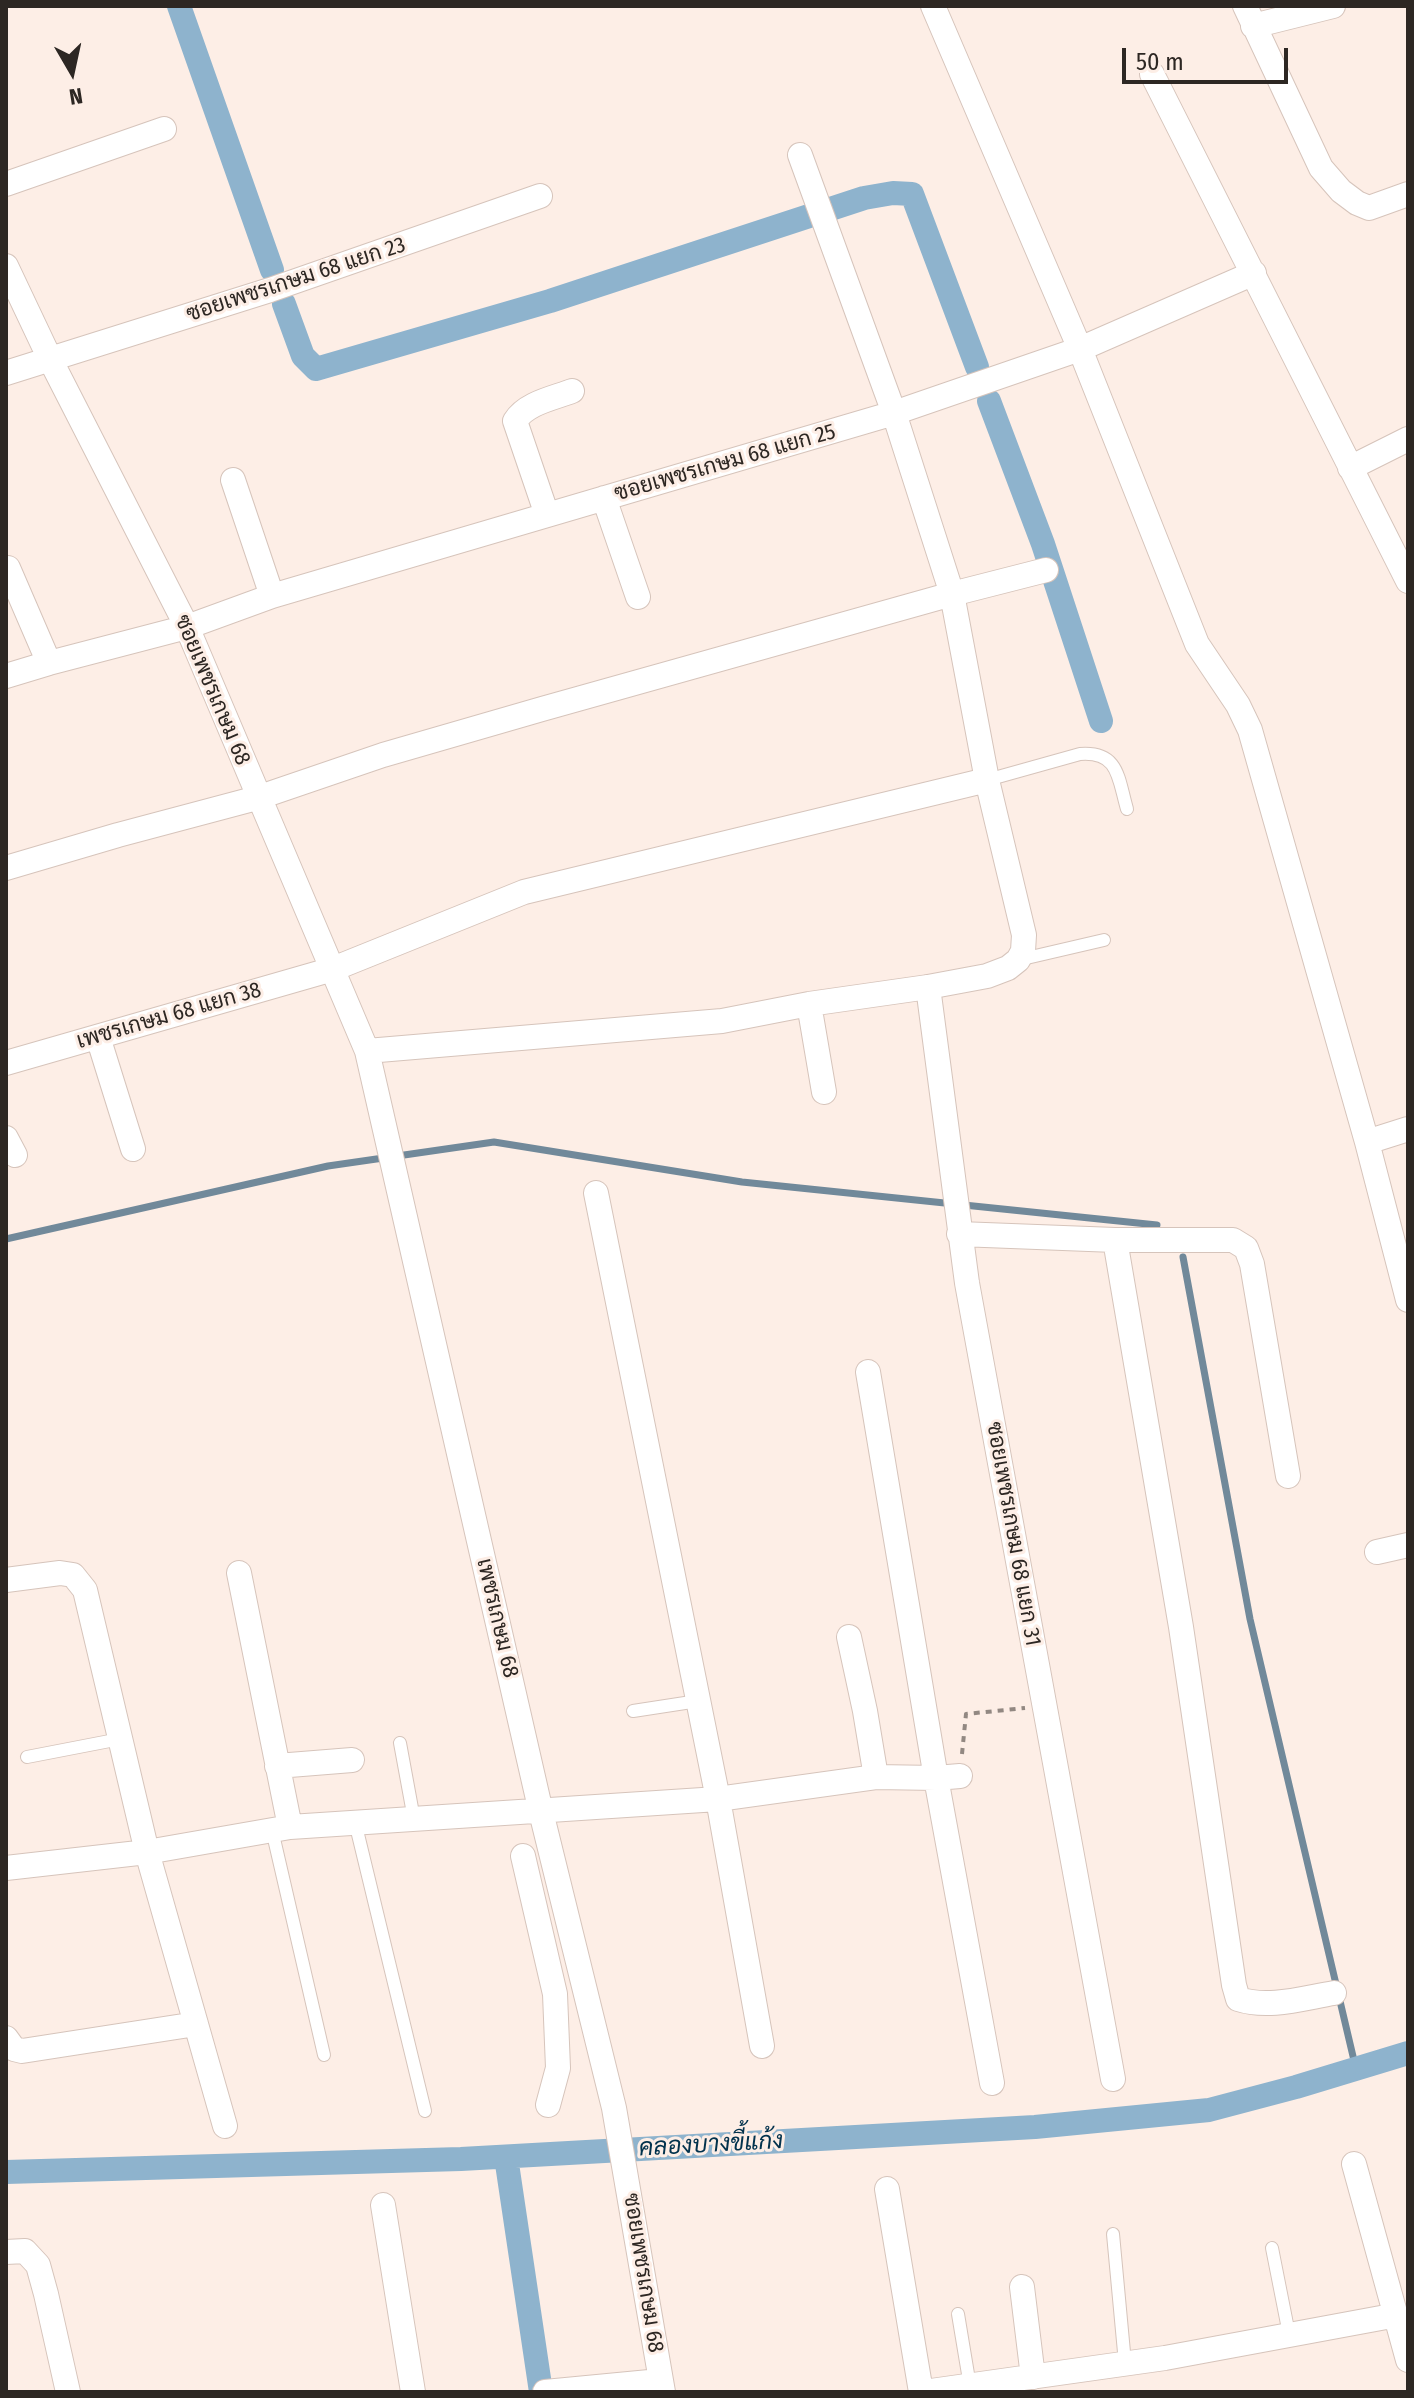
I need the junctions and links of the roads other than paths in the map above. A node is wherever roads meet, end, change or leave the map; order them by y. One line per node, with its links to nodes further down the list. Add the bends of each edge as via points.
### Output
1 (933, 6): 12 (street)
2 (1333, 6): 3 (street)
3 (1249, 16): 8 (street, via 1321,168 1341,191 1369,208)
4 (1152, 74): 11 (street)
5 (164, 129): 7 (street)
6 (800, 155): 16 (street)
7 (6, 184)
8 (1408, 194)
9 (540, 196): 13 (street, ซอยเพชรเกษม 68 แยก 23)
10 (6, 266): 13 (street, ซอยเพชรเกษม 68)
11 (1254, 273): 12 (street, ซอยเพชรเกษม 68 แยก 25); 18 (street)
12 (1080, 349): 16 (street, ซอยเพชรเกษม 68 แยก 25); 46 (street, via 1197,644 1250,730)
13 (50, 359): 14 (street, ซอยเพชรเกษม 68 แยก 23); 28 (street, ซอยเพชรเกษม 68)
14 (6, 373)
15 (572, 391): 21 (street, via 533,405 515,421)
16 (894, 413): 20 (street, ซอยเพชรเกษม 68 แยก 25); 25 (street)
17 (1408, 439): 18 (street)
18 (1350, 468): 24 (street)
19 (233, 480): 26 (street)
20 (604, 498): 21 (street, ซอยเพชรเกษม 68 แยก 25); 27 (street)
21 (547, 515): 26 (street, ซอยเพชรเกษม 68 แยก 25)
22 (8, 568): 29 (street)
23 (1046, 570): 25 (street)
24 (1408, 581)
25 (952, 594): 31 (street); 32 (street, via 383,755)
26 (272, 596): 28 (street, ซอยเพชรเกษม 68 แยก 25)
27 (638, 597)
28 (187, 627): 29 (street, ซอยเพชรเกษม 68 แยก 25); 32 (street, ซอยเพชรเกษม 68)
29 (49, 663): 30 (street, ซอยเพชรเกษม 68 แยก 25)
30 (6, 676)
31 (987, 780): 33 (lane, via 1096,753 1115,770); 36 (street, via 1024,935); 37 (street, เพชรเกษม 68 แยก 38, via 524,892)
32 (257, 798): 34 (street); 37 (street, ซอยเพชรเกษม 68)
33 (1127, 809)
34 (6, 868)
35 (1104, 940): 36 (lane)
36 (1018, 960): 38 (street, via 987,976)
37 (333, 969): 40 (street, เพชรเกษม 68 แยก 38); 41 (street, ซอยเพชรเกษม 68)
38 (928, 987): 39 (street); 49 (street, ซอยเพชรเกษม 68 แยก 31)
39 (809, 1004): 41 (street, via 722,1021); 43 (street)
40 (98, 1037): 42 (street, เพชรเกษม 68 แยก 38); 47 (street)
41 (367, 1051): 44 (street, ซอยเพชรเกษม 68)
42 (6, 1063)
43 (824, 1092)
44 (383, 1128): 69 (street, เพชรเกษม 68)
45 (1408, 1129): 46 (street)
46 (1367, 1142): 51 (street)
47 (133, 1149)
48 (596, 1193): 59 (street)
49 (959, 1234): 50 (street); 83 (street, ซอยเพชรเกษม 68 แยก 31)
50 (1115, 1240): 53 (street, via 1233,1240 1246,1248); 77 (street, via 1238,1999 1272,2004)
51 (1408, 1300)
52 (868, 1372): 67 (street)
53 (1288, 1476)
54 (1408, 1545): 55 (street)
55 (1377, 1552)
56 (239, 1573): 65 (street)
57 (6, 1580): 61 (street, via 60,1573 79,1582)
58 (849, 1637): 66 (street)
59 (698, 1701): 60 (lane); 68 (street)
60 (633, 1711)
61 (120, 1739): 63 (lane); 73 (street)
62 (400, 1743): 70 (lane)
63 (27, 1757)
64 (352, 1760): 65 (street)
65 (277, 1766): 72 (street)
66 (876, 1777): 67 (street); 68 (street)
67 (948, 1777): 84 (street)
68 (718, 1799): 69 (street); 81 (street)
69 (541, 1812): 70 (street); 76 (street, เพชรเกษม 68)
70 (414, 1819): 71 (street)
71 (355, 1822): 72 (street); 87 (lane)
72 (281, 1828): 73 (street); 82 (lane)
73 (147, 1852): 75 (street); 79 (street)
74 (523, 1856): 78 (street)
75 (6, 1868)
76 (585, 1991): 78 (street); 86 (street, เพชรเกษม 68)
77 (1334, 1993)
78 (555, 1994): 85 (street, via 558,2068)
79 (196, 2024): 80 (street, via 22,2051); 88 (street)
80 (6, 2038)
81 (762, 2046)
82 (324, 2055)
83 (1113, 2079)
84 (992, 2083)
85 (548, 2105)
86 (614, 2108): 102 (street, ซอยเพชรเกษม 68)
87 (425, 2111)
88 (225, 2126)
89 (1354, 2164): 96 (street)
90 (887, 2189): 105 (street)
91 (383, 2205): 107 (street)
92 (1113, 2234): 100 (lane)
93 (1272, 2248): 98 (lane)
94 (6, 2252): 106 (street, via 25,2251 38,2265)
95 (1022, 2287): 101 (street)
96 (1395, 2299): 98 (street); 99 (street)
97 (958, 2314): 103 (lane)
98 (1289, 2334): 100 (street)
99 (1408, 2360)
100 (1125, 2363): 101 (street)
101 (1033, 2377): 103 (street)
102 (662, 2386): 104 (street)
103 (970, 2386): 105 (street)
104 (551, 2391)
105 (933, 2391)
106 (68, 2392)
107 (413, 2392)

